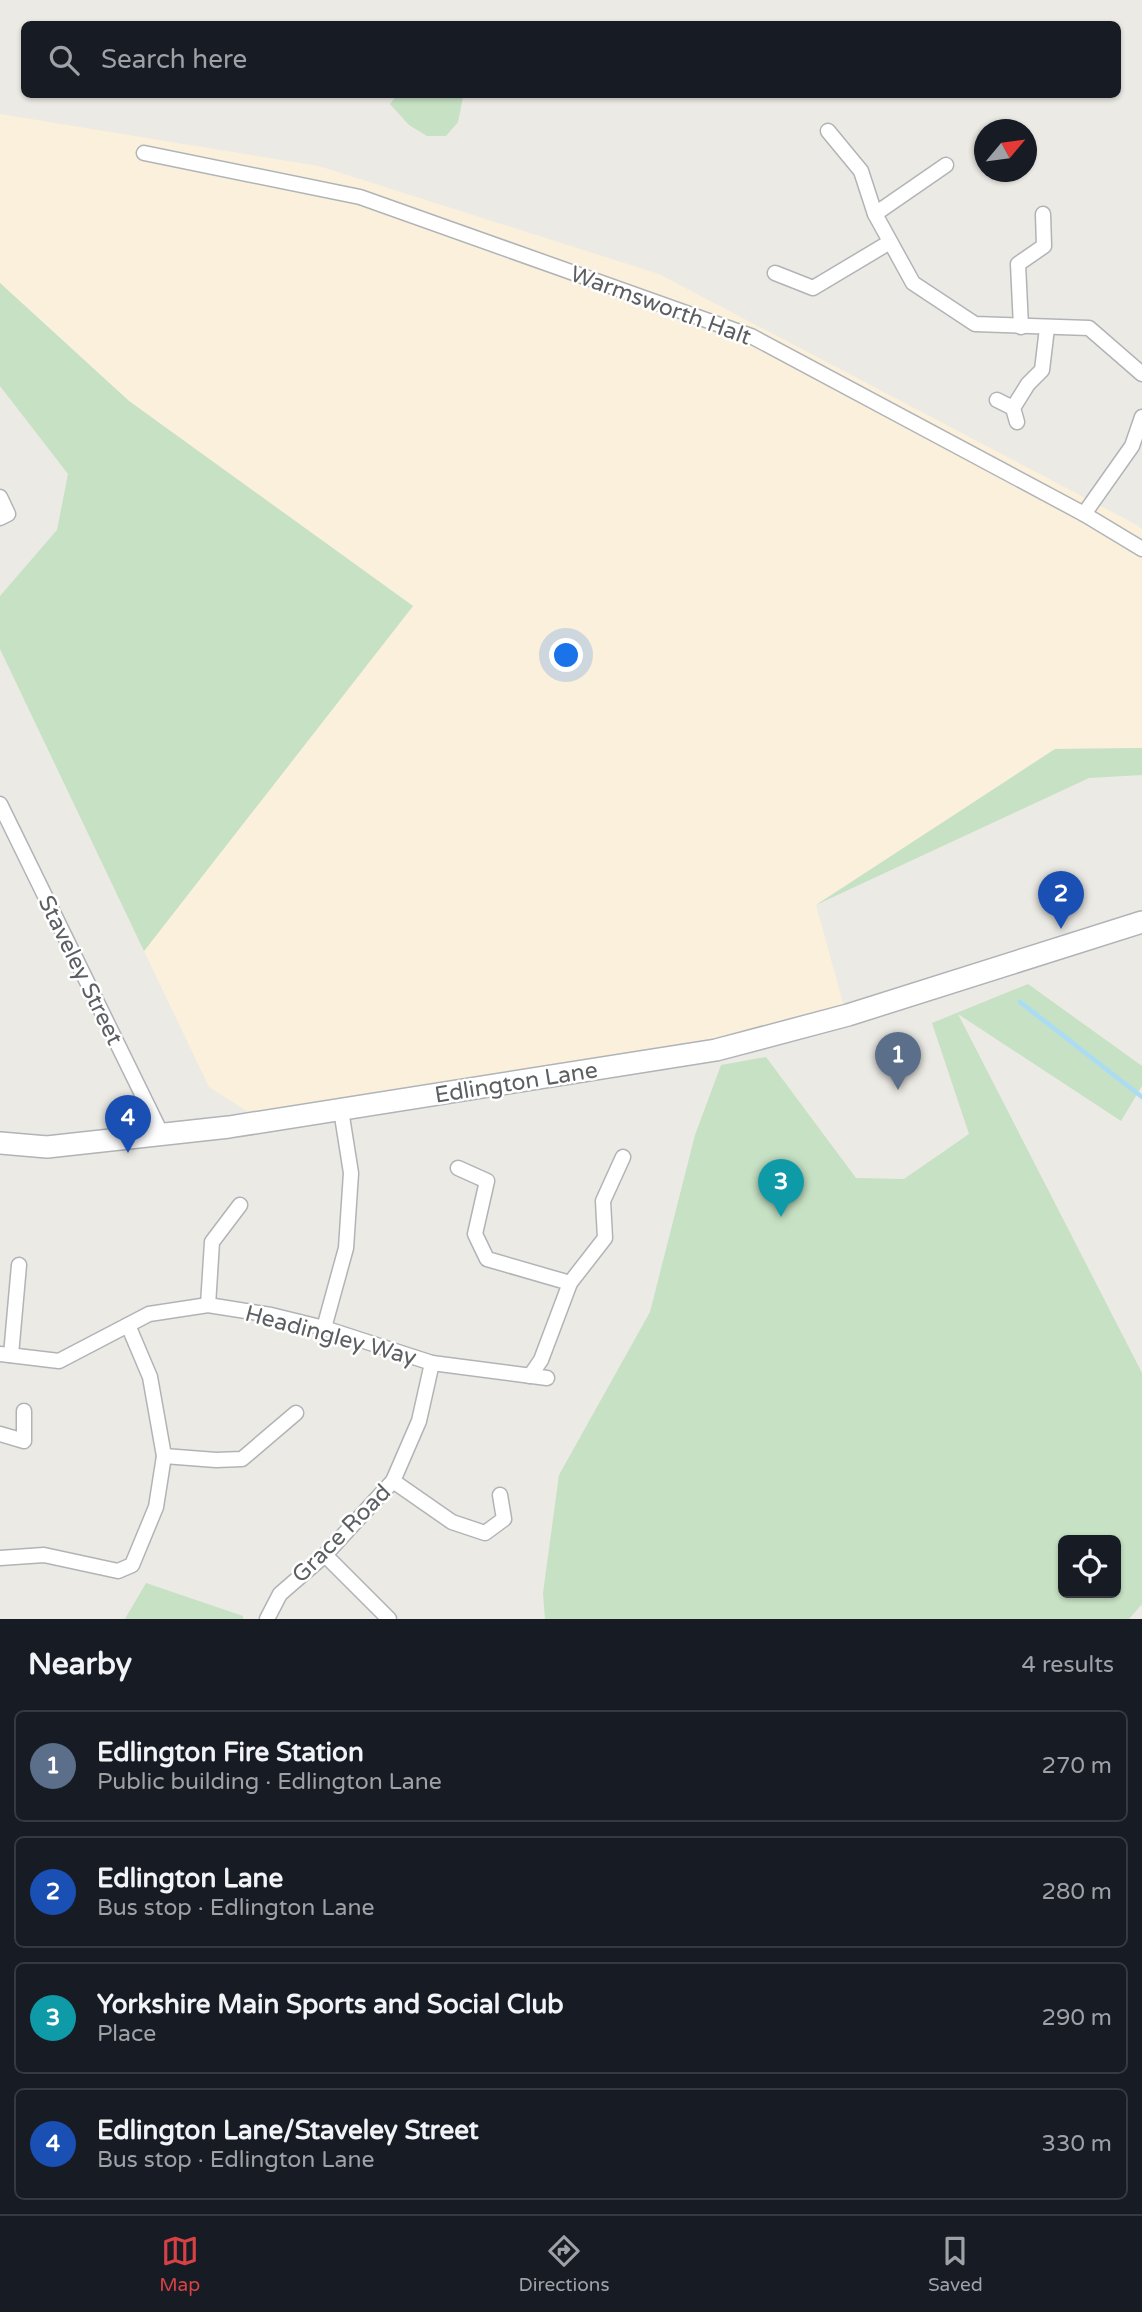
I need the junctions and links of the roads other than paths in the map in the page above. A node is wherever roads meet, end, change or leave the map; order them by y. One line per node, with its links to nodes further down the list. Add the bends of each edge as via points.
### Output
1 (828, 131): 4 (street, via 861,171)
2 (145, 153): 14 (street, Warmsworth Halt, via 360,197 751,336)
3 (946, 165): 4 (street)
4 (875, 214): 6 (street)
5 (1043, 214): 8 (street, via 1044,246 1018,264)
6 (890, 242): 7 (street, via 813,288); 8 (street, via 913,283 975,324)
7 (775, 273)
8 (1021, 327): 9 (street)
9 (1047, 328): 10 (street, via 1088,328); 11 (street, via 1042,370 1028,384 1015,415)
10 (1142, 374)
11 (997, 400)
12 (1142, 416): 14 (street, via 1132,446)
13 (0, 497): 15 (street, via 8,514)
14 (1084, 514): 16 (street, Warmsworth Halt)
15 (0, 518)
16 (1142, 549)
17 (0, 804): 20 (street, Staveley Street)
18 (1142, 922): 19 (main road, Edlington Lane, via 742,1044)
19 (341, 1110): 20 (main road, Edlington Lane); 29 (street, via 351,1173 346,1248)
20 (162, 1135): 21 (main road, Edlington Lane, via 47,1147)
21 (0, 1143)
22 (623, 1157): 26 (street, via 603,1200 605,1238)
23 (458, 1168): 26 (street, via 487,1181 475,1234 487,1259)
24 (240, 1205): 27 (street, via 212,1242)
25 (19, 1265): 30 (street)
26 (570, 1283): 32 (street, via 541,1360)
27 (208, 1305): 28 (street, Headingley Way, via 149,1314); 29 (street, Headingley Way)
28 (128, 1325): 30 (street, Headingley Way, via 59,1361); 37 (street, via 150,1377)
29 (324, 1328): 31 (street, Headingley Way)
30 (6, 1354)
31 (432, 1363): 32 (street, Headingley Way); 38 (street, Grace Road, via 419,1420)
32 (530, 1376): 33 (street, Headingley Way)
33 (547, 1378)
34 (24, 1411): 36 (street, via 23,1441)
35 (296, 1413): 37 (street, via 242,1459)
36 (0, 1434)
37 (164, 1456): 41 (street, via 156,1507 132,1566 118,1571 44,1555)
38 (393, 1481): 39 (street, via 452,1522 485,1533 504,1519); 40 (street, Grace Road)
39 (500, 1495)
40 (325, 1555): 42 (street, Grace Road, via 280,1594); 43 (street)
41 (0, 1558)
42 (267, 1619)
43 (389, 1619)

